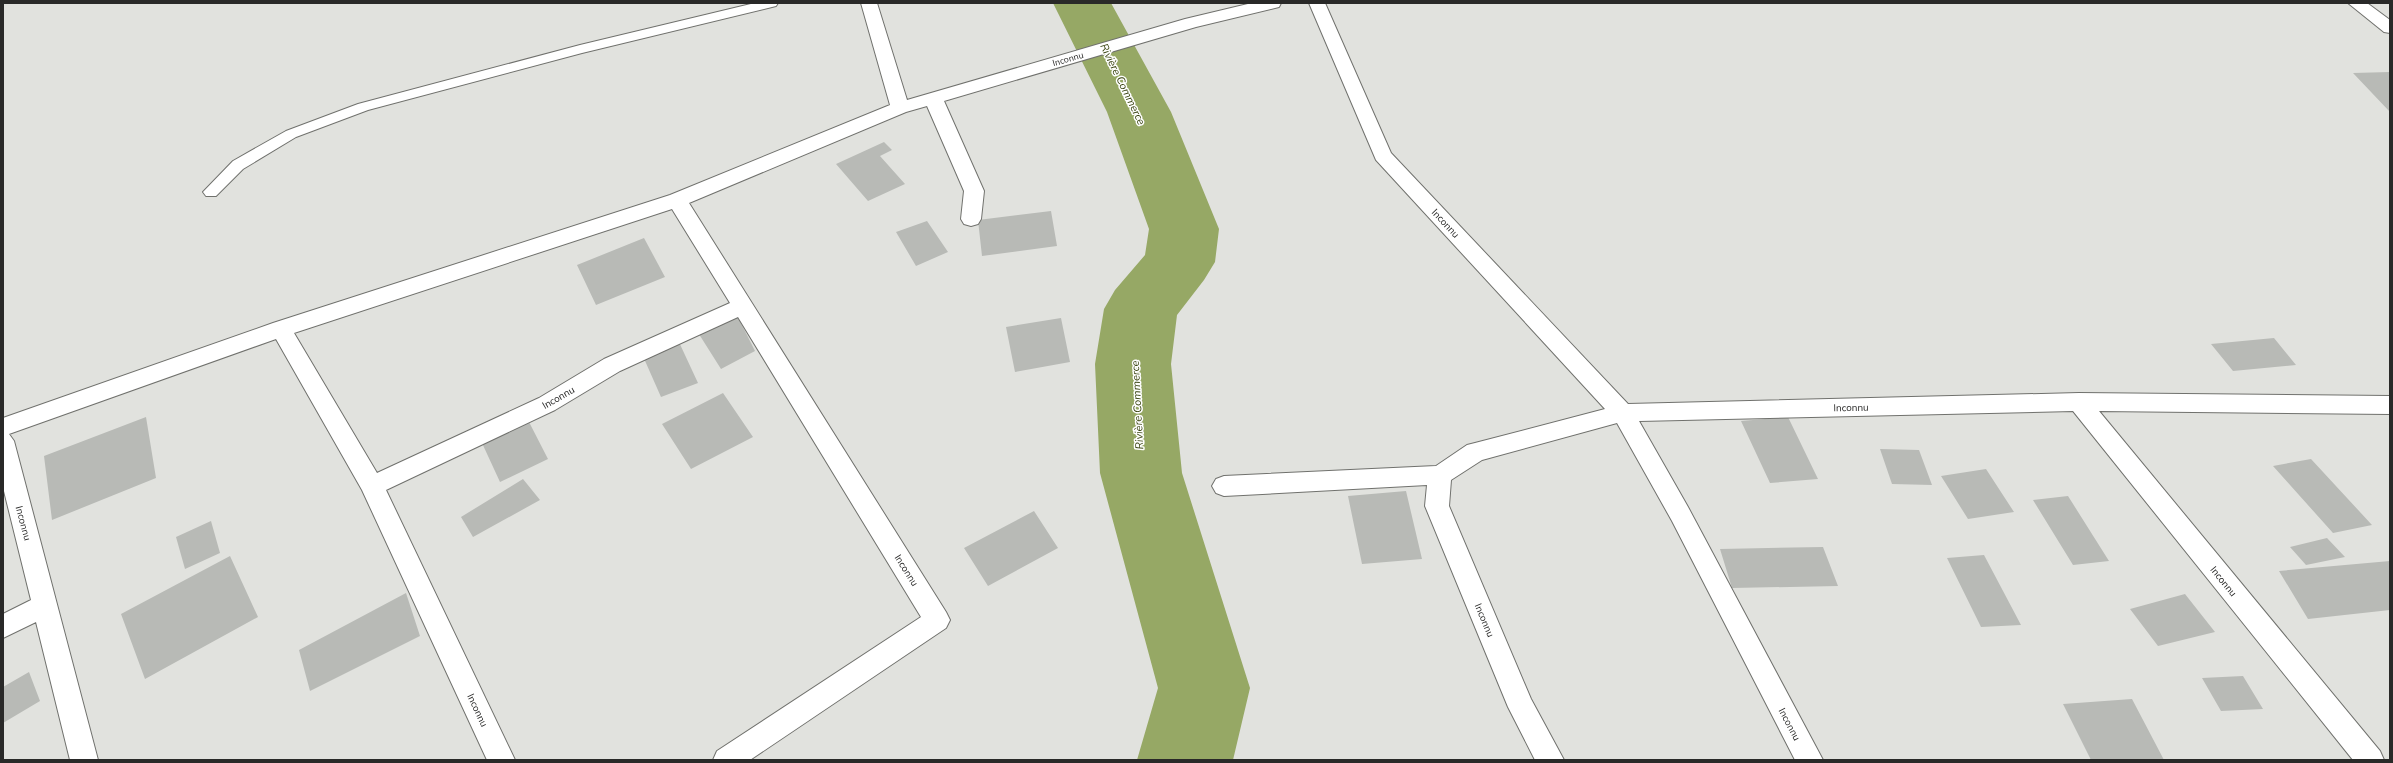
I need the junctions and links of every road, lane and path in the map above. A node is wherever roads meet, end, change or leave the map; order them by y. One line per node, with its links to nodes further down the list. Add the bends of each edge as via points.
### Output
1 (771, 3): 9 (lane, via 580,49 362,107 291,134 238,165)
2 (869, 3): 8 (street)
3 (1273, 3): 7 (street, Inconnu, via 1191,23)
4 (1317, 3): 16 (street, Inconnu, via 1384,156)
5 (2356, 3): 6 (street)
6 (2390, 28)
7 (933, 98): 8 (street, Inconnu); 11 (street, via 974,191)
8 (900, 108): 10 (street, Inconnu)
9 (210, 192)
10 (677, 200): 12 (street, Inconnu); 13 (street, Inconnu)
11 (971, 219)
12 (742, 306): 20 (street, Inconnu, via 612,365 547,404); 26 (street, Inconnu, via 938,620)
13 (281, 329): 17 (street, Inconnu); 20 (street, Inconnu)
14 (2079, 402): 15 (street, Inconnu); 16 (street, Inconnu); 29 (street, Inconnu)
15 (2390, 405)
16 (1623, 413): 19 (street, Inconnu, via 1475,452); 28 (street, Inconnu, via 1680,514)
17 (3, 427)
18 (3, 442): 22 (street, Inconnu)
19 (1440, 476): 21 (street); 27 (street, Inconnu, via 1437,506 1521,707)
20 (372, 486): 25 (street, Inconnu)
21 (1224, 486)
22 (46, 604): 23 (street); 24 (street, Inconnu)
23 (3, 627)
24 (84, 760)
25 (501, 760)
26 (727, 760)
27 (1550, 760)
28 (1809, 760)
29 (2370, 760)

